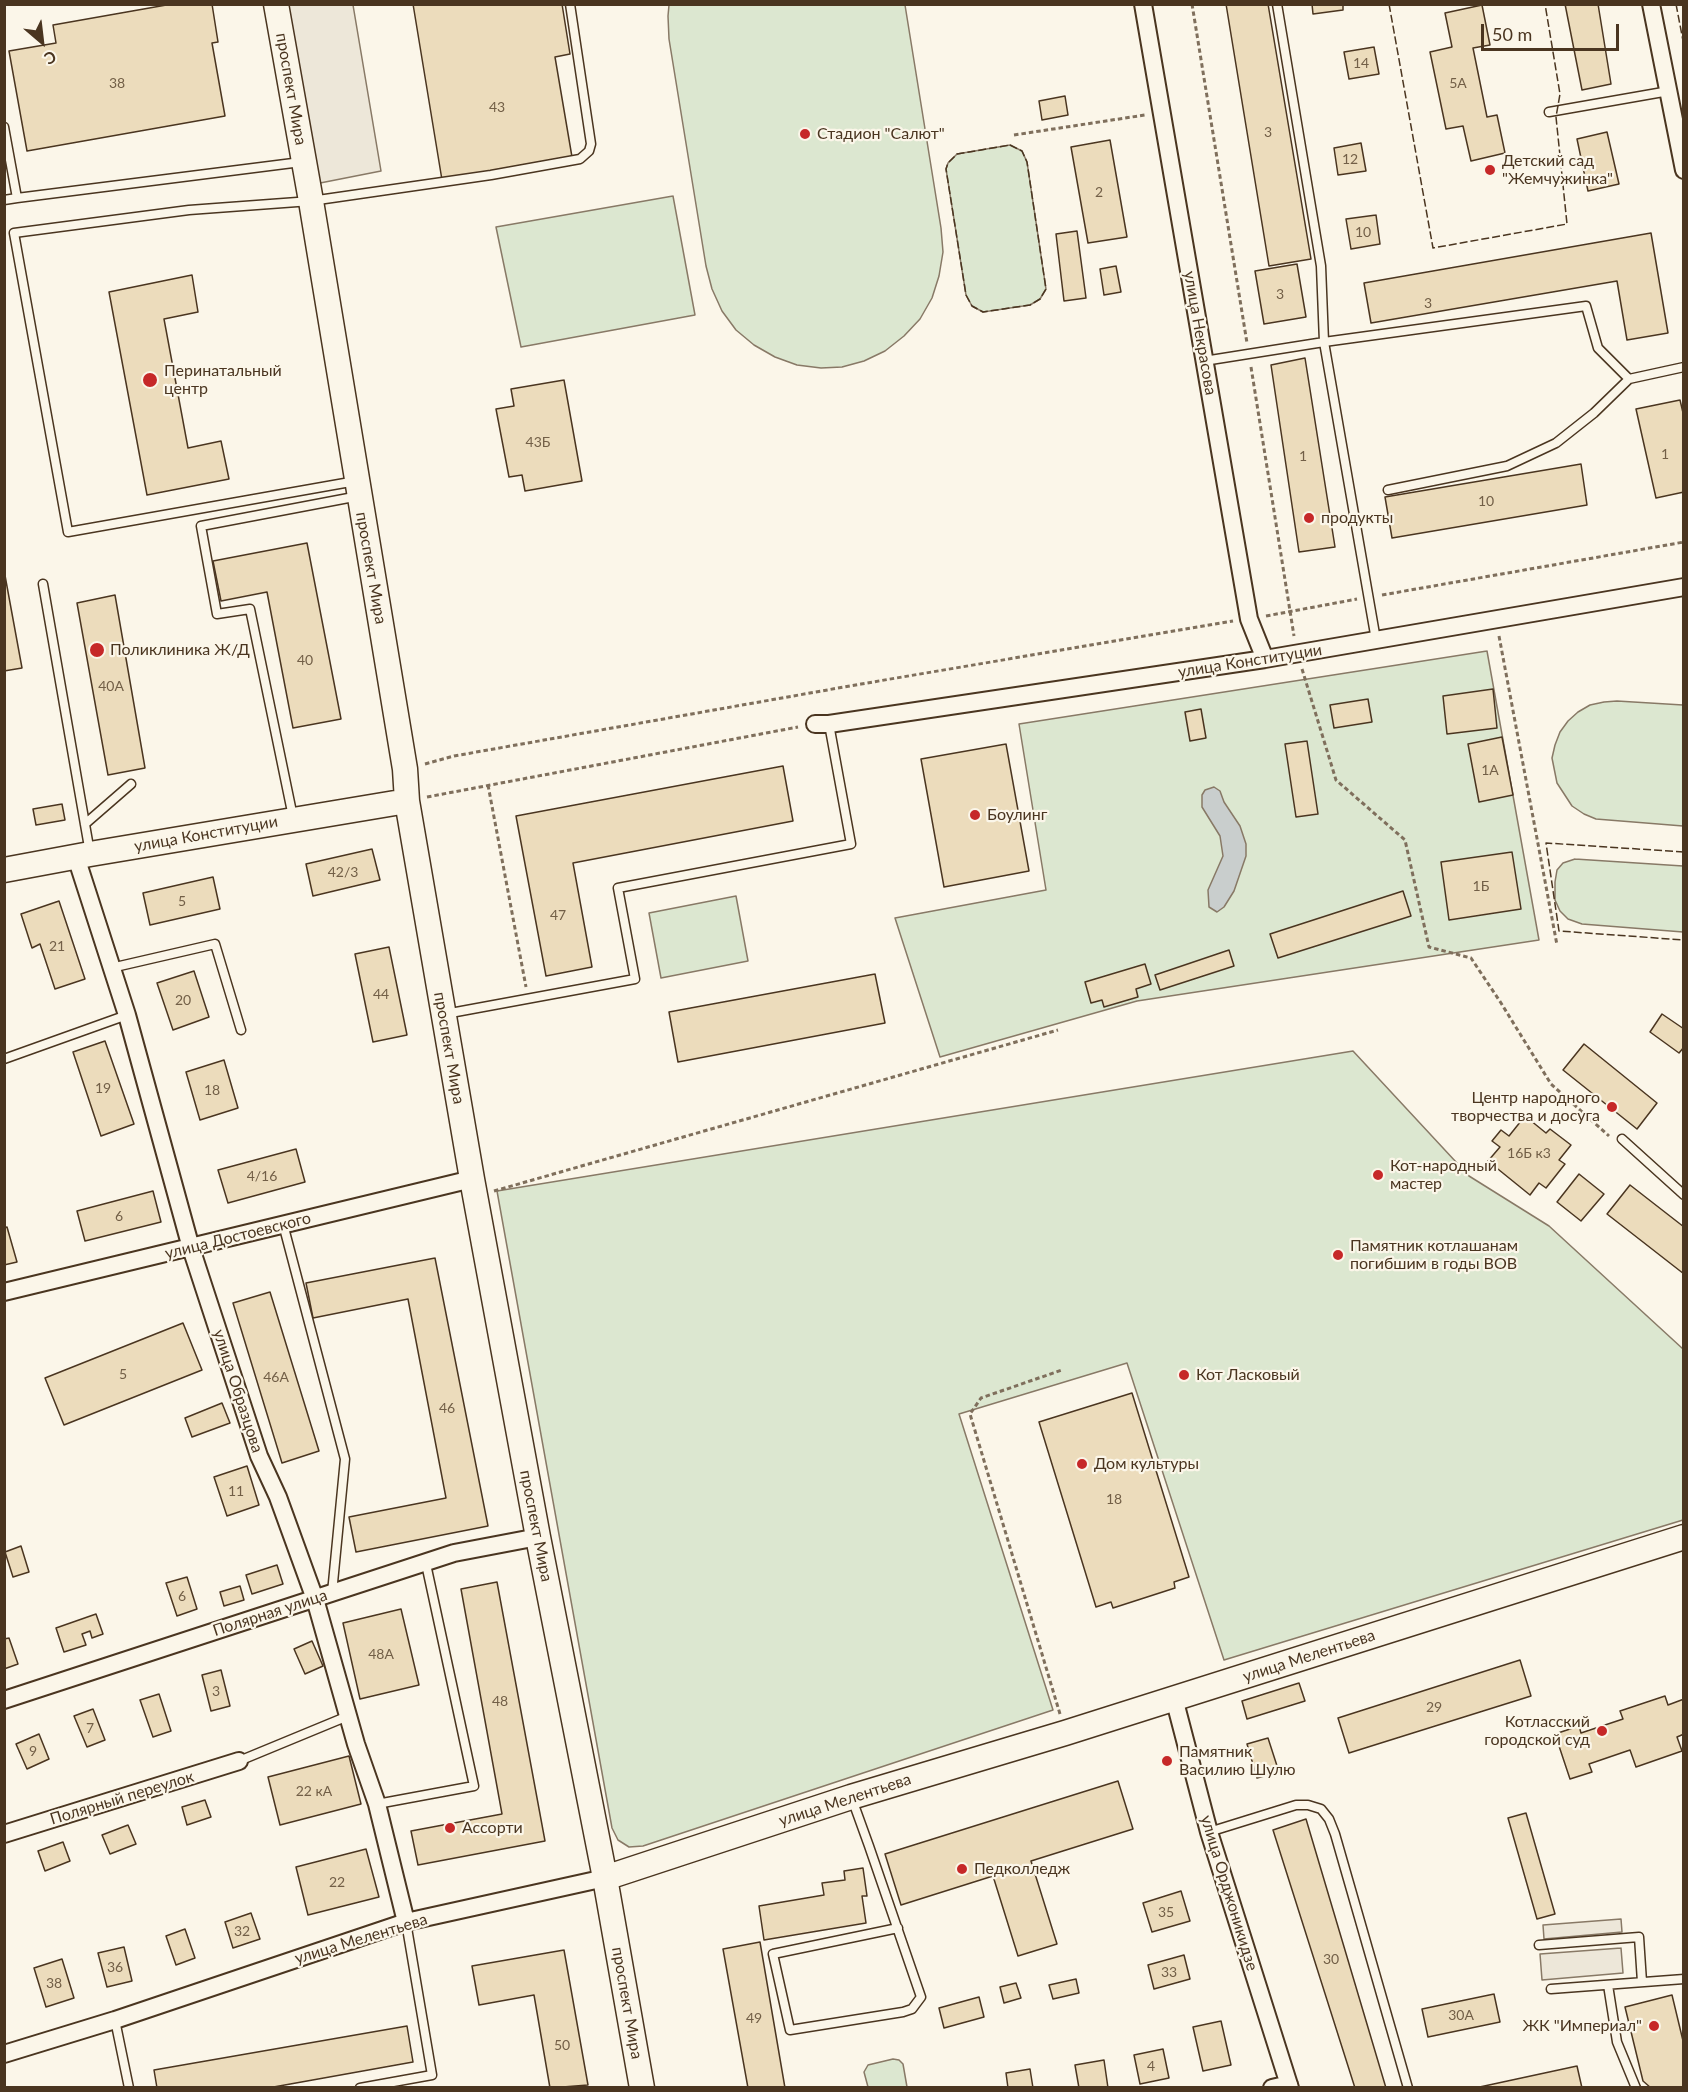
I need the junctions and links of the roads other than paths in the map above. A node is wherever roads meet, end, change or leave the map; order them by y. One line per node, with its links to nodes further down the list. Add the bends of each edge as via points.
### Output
1 (276, 4): 9 (street, проспект Мира)
2 (570, 4): 13 (lane, via 591,144 580,159)
3 (1143, 4): 15 (street, улица Некрасова)
4 (1277, 4): 14 (lane, via 1321,266)
5 (1651, 4): 6 (street)
6 (1669, 91): 7 (lane); 10 (street)
7 (1549, 112)
8 (4, 127): 11 (lane)
9 (304, 162): 11 (lane); 13 (street, проспект Мира)
10 (1683, 170)
11 (17, 198): 12 (lane)
12 (4, 200)
13 (311, 201): 18 (street, проспект Мира); 18 (lane, via 189,210 14,233 68,532)
14 (1324, 342): 15 (lane); 17 (lane, via 1586,306 1598,348); 22 (lane)
15 (1204, 361): 23 (street, улица Некрасова, via 1249,619)
16 (1683, 367): 17 (lane)
17 (1629, 379): 19 (lane, via 1556,443 1507,466)
18 (358, 488): 26 (street, проспект Мира); 27 (lane, via 201,526 217,614 250,609)
19 (1388, 490)
20 (43, 584): 28 (lane)
21 (1683, 587): 22 (street, улица Конституции)
22 (1376, 640): 23 (street, улица Конституции)
23 (1265, 659): 24 (street, улица Конституции)
24 (822, 724): 32 (lane, via 851,844 618,888 635,979)
25 (132, 784): 28 (lane)
26 (407, 801): 27 (street, улица Конституции); 32 (street, проспект Мира)
27 (293, 819): 29 (street, улица Конституции)
28 (85, 824): 29 (lane)
29 (83, 855): 30 (street, улица Конституции); 31 (street, улица Образцова)
30 (4, 870)
31 (111, 968): 33 (street, улица Образцова); 34 (lane, via 215,944)
32 (444, 1014): 37 (street, проспект Мира)
33 (127, 1015): 35 (lane); 40 (street, улица Образцова)
34 (241, 1030)
35 (4, 1059)
36 (1622, 1139): 38 (lane)
37 (473, 1188): 39 (street, улица Достоевского); 42 (street, проспект Мира)
38 (1683, 1195)
39 (283, 1224): 40 (street, улица Достоевского); 45 (lane, via 345,1459)
40 (190, 1248): 41 (street, улица Достоевского); 46 (street, улица Образцова, via 259,1456)
41 (4, 1292)
42 (538, 1537): 44 (street, Полярная улица, via 454,1553); 55 (street, проспект Мира)
43 (1683, 1538): 47 (street, улица Мелентьева)
44 (426, 1564): 45 (street, Полярная улица); 52 (lane, via 474,1786)
45 (332, 1594): 46 (street, Полярная улица)
46 (315, 1599): 48 (street, Полярная улица); 49 (street, улица Образцова)
47 (1174, 1698): 51 (street, улица Мелентьева); 53 (street, улица Орджоникидзе)
48 (4, 1700)
49 (348, 1716): 50 (lane); 52 (street, улица Образцова)
50 (239, 1761): 54 (street, Полярный переулок)
51 (851, 1797): 55 (street, улица Мелентьева); 57 (lane)
52 (377, 1804): 56 (street, улица Образцова)
53 (1209, 1832): 65 (street, улица Орджоникидзе); 70 (lane, via 1296,1805 1320,1809 1329,1819)
54 (4, 1834)
55 (605, 1878): 56 (street, улица Мелентьева); 68 (street, проспект Мира)
56 (406, 1922): 63 (street, улица Мелентьева); 67 (lane, via 432,2075)
57 (898, 1928): 57 (lane, via 772,1954 790,2030 903,2012 919,2002 921,1997)
58 (1539, 1945): 60 (lane, via 1639,1937)
59 (1683, 1979): 60 (lane)
60 (1642, 1982): 61 (lane)
61 (1608, 1985): 62 (lane); 71 (lane, via 1617,2042)
62 (1551, 1989)
63 (115, 2020): 64 (street, улица Мелентьева); 66 (lane)
64 (4, 2054)
65 (1290, 2086): 69 (street)
66 (129, 2088)
67 (360, 2088)
68 (642, 2088)
69 (1272, 2088)
70 (1408, 2088)
71 (1636, 2088)

